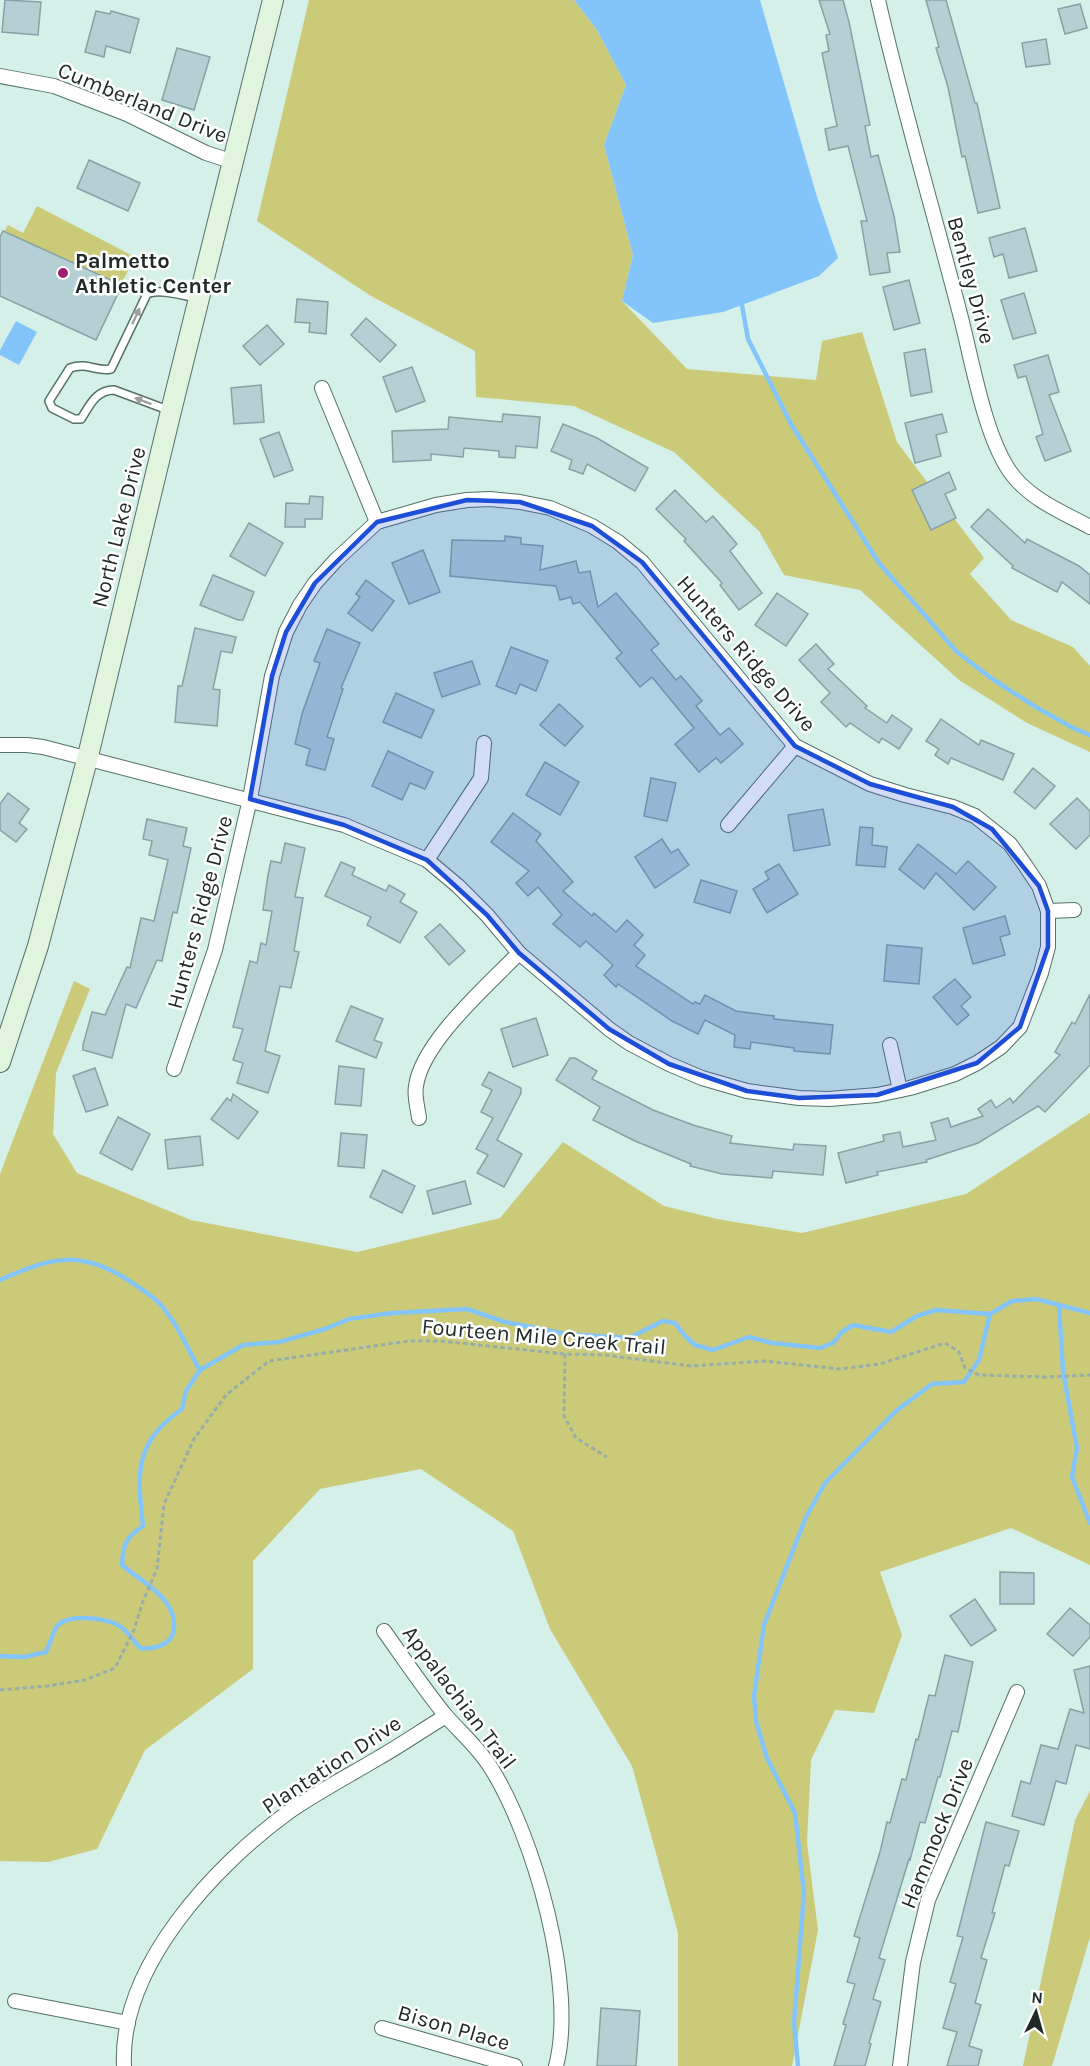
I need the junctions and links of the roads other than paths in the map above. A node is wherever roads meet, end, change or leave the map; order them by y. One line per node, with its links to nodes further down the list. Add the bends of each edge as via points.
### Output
1 (273, 0): 4 (main road, North Lake Drive)
2 (878, 0): 9 (street, Bentley Drive, via 999,453 1015,478 1036,498)
3 (0, 76): 4 (street, Cumberland Drive, via 54,86)
4 (234, 162): 5 (main road, North Lake Drive)
5 (200, 298): 7 (main road, North Lake Drive); 7 (lane, one-way to 5, via 114,390 100,393 81,419 52,408 49,401 69,368 79,365 111,369 147,294 152,291)
6 (322, 388): 8 (street)
7 (171, 411): 13 (main road, North Lake Drive)
8 (377, 522): 12 (street, Hunters Ridge Drive, via 436,505 490,499 550,508 592,526 642,562); 14 (street, Hunters Ridge Drive, via 315,583 286,632 272,676)
9 (1090, 527)
10 (484, 743): 16 (street, via 481,778)
11 (0, 745): 13 (street, Hunters Ridge Drive, via 43,747)
12 (795, 746): 15 (street); 18 (street, Hunters Ridge Drive, via 870,784 975,816 1010,844 1039,886)
13 (87, 760): 14 (street, Hunters Ridge Drive); 21 (main road, North Lake Drive, via 39,946)
14 (250, 800): 16 (street, Hunters Ridge Drive, via 344,825); 22 (street, Hunters Ridge Drive, via 215,950)
15 (728, 825)
16 (427, 860): 19 (street, Hunters Ridge Drive, via 487,915)
17 (1074, 910): 18 (street)
18 (1048, 911): 23 (street, Hunters Ridge Drive, via 1048,947 1020,1027 1001,1047 977,1063 955,1074)
19 (519, 953): 23 (street, Hunters Ridge Drive, via 629,1043 702,1078 747,1091 800,1098 877,1095); 24 (street, via 427,1053 415,1087)
20 (890, 1045): 23 (street)
21 (0, 1062)
22 (174, 1069)
23 (900, 1090)
24 (419, 1118)
25 (384, 1631): 27 (street, Appalachian Trail)
26 (1017, 1692): 34 (street, Hammock Drive, via 928,1900 913,1962)
27 (446, 1716): 29 (street, Plantation Drive, via 297,1806 231,1861 173,1928 151,1962); 33 (street, Appalachian Trail, via 490,1766 513,1809 536,1870 560,1980 562,2012)
28 (15, 2001): 29 (street)
29 (128, 2023): 31 (street, Plantation Drive)
30 (382, 2028): 32 (street, Bison Place)
31 (124, 2066)
32 (515, 2066)
33 (556, 2066)
34 (900, 2066)

